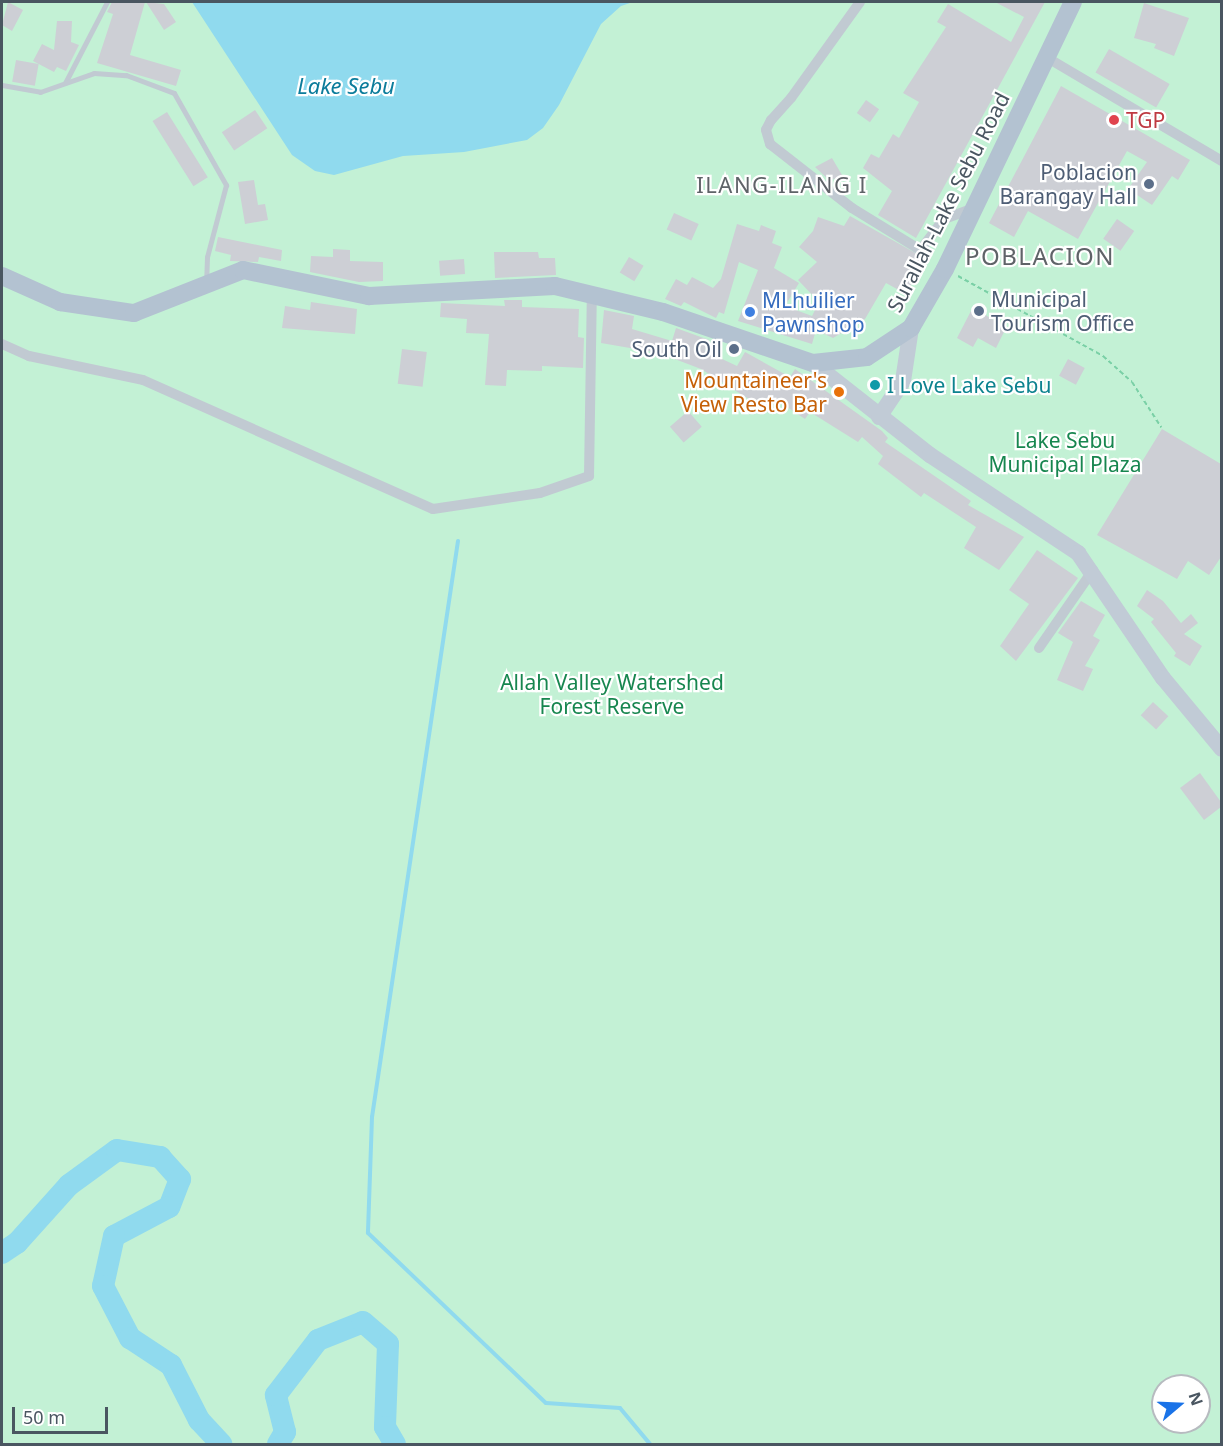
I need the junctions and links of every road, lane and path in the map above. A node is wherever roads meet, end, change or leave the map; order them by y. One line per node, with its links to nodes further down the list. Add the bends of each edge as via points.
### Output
1 (107, 2): 5 (lane)
2 (860, 2): 8 (street, via 771,120 766,130 770,144 852,208 917,248 922,248 944,219)
3 (1073, 2): 4 (main road, Surallah-Lake Sebu Road)
4 (1046, 57): 7 (street); 8 (main road, Surallah-Lake Sebu Road)
5 (65, 83): 6 (lane, via 40,92); 11 (lane, via 94,73 126,75 174,93 226,185 207,256)
6 (2, 85)
7 (1221, 161)
8 (972, 209): 9 (main road, Surallah-Lake Sebu Road)
9 (945, 269): 13 (main road, Surallah-Lake Sebu Road); 17 (path, via 1103,356 1132,382)
10 (2, 276): 11 (main road, via 60,302 118,312 147,309)
11 (206, 283): 12 (main road, via 229,273 256,271 369,296 546,286)
12 (592, 294): 14 (street, via 589,476 540,493 433,509 143,380 29,356); 15 (main road, via 674,315)
13 (911, 328): 15 (main road, Surallah-Lake Sebu Road, via 867,357); 16 (main road, via 903,381)
14 (2, 344)
15 (813, 363): 16 (main road)
16 (879, 417): 18 (main road, via 1068,544)
17 (1161, 427)
18 (1094, 570): 19 (street); 20 (main road, via 1164,678)
19 (1039, 648)
20 (1221, 749)

